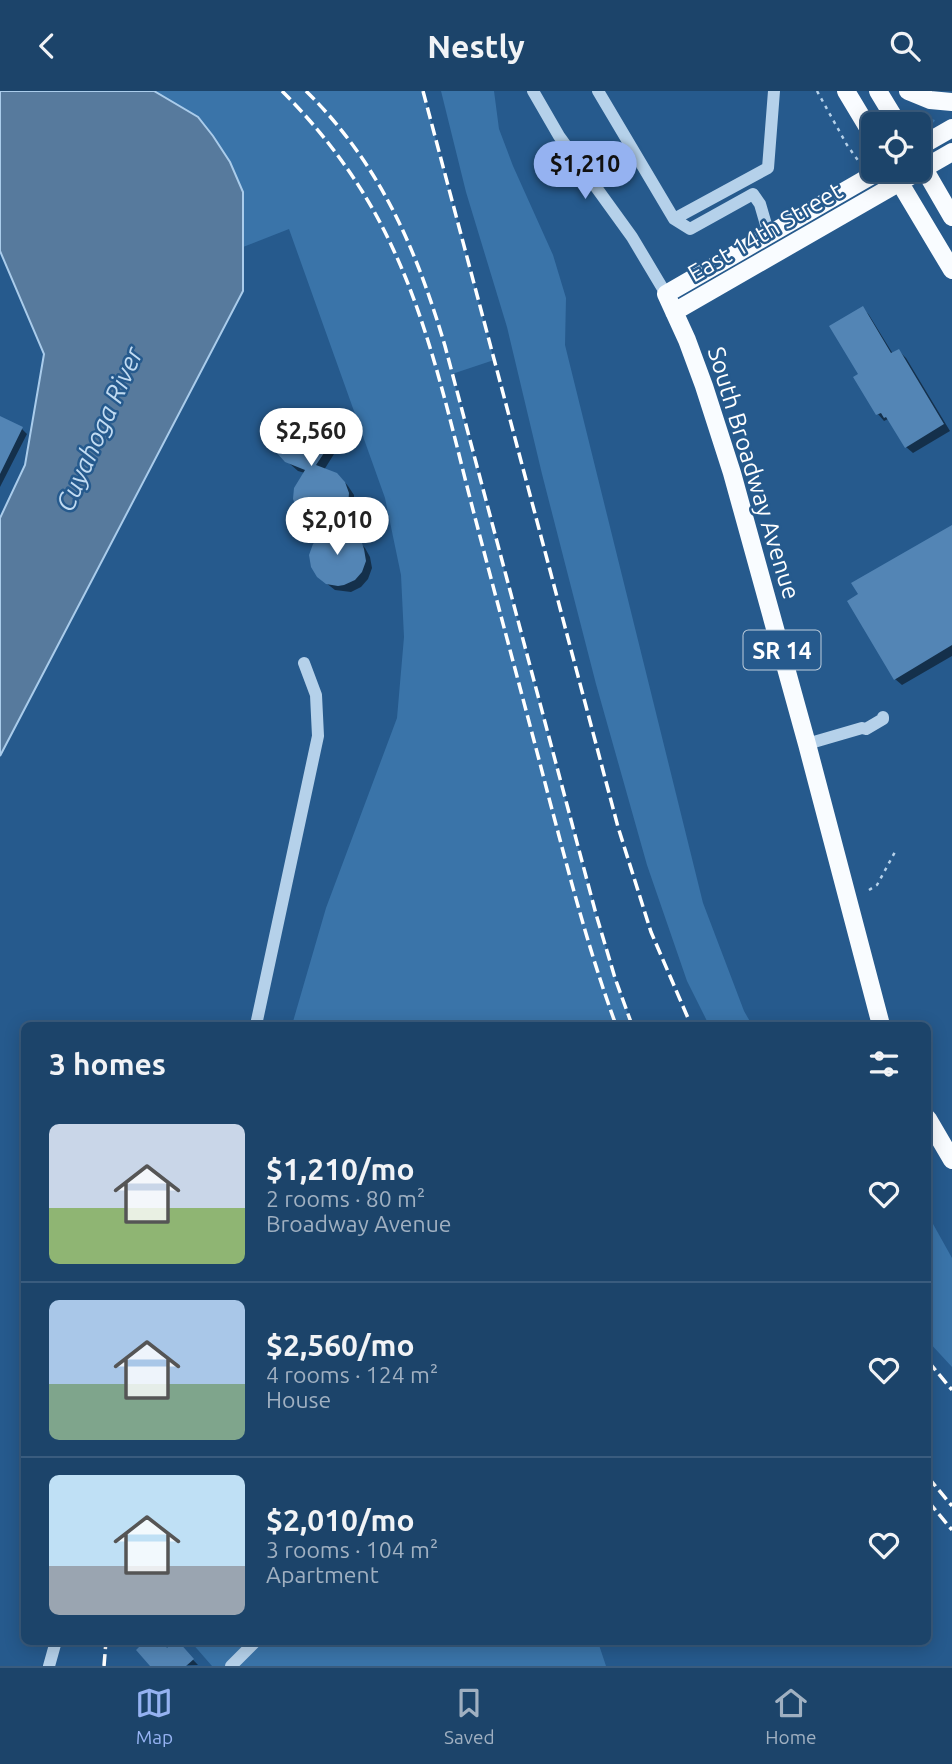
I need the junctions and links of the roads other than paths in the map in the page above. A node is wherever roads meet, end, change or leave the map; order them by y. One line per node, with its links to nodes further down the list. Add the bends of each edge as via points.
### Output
1 (533, 91): 22 (street)
2 (598, 91): 19 (street)
3 (774, 91): 19 (street, via 768,168)
4 (846, 91): 9 (main road)
5 (878, 91): 8 (main road)
6 (908, 91): 7 (main road, via 929,100)
7 (952, 102)
8 (891, 112)
9 (861, 116)
10 (952, 128): 11 (main road)
11 (931, 140)
12 (952, 152): 13 (main road, East 14th Street)
13 (931, 161)
14 (861, 182): 20 (main road, East 14th Street)
15 (886, 182): 23 (main road, East 14th Street)
16 (900, 182): 21 (main road)
17 (931, 182): 18 (main road)
18 (952, 217)
19 (674, 219): 20 (street, via 690,229 753,194)
20 (769, 235): 22 (main road, East 14th Street)
21 (952, 270)
22 (666, 294): 23 (main road, South Broadway Avenue / SR 14)
23 (674, 312): 26 (main road, South Broadway Avenue / SR 14, via 733,473)
24 (304, 663): 27 (street, via 316,695 318,736)
25 (862, 728): 26 (street)
26 (807, 744): 28 (main road, South Broadway Avenue / SR 14)
27 (257, 1022)
28 (880, 1022)
29 (931, 1124): 30 (main road)
30 (952, 1160)
31 (55, 1645): 33 (street)
32 (252, 1645): 34 (street)
33 (49, 1666)
34 (231, 1666)

